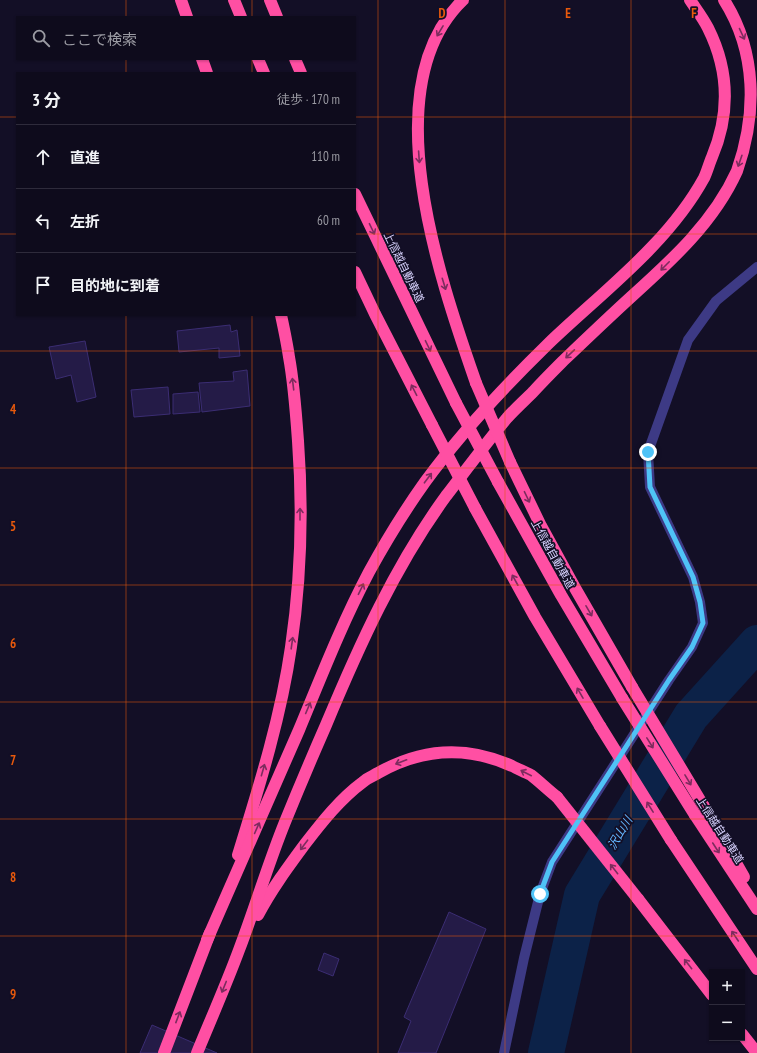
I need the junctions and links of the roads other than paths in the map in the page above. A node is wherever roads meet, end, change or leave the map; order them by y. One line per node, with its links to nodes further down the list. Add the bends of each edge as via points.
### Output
1 (180, 0): 7 (highway)
2 (234, 0): 8 (highway)
3 (270, 0): 9 (highway)
4 (463, 0): 20 (highway, one-way to 20, bridge, via 438,32 426,63 419,97 418,135 421,178 429,226 441,278 458,331 476,383 541,526)
5 (690, 0): 22 (highway, one-way to 5, via 346,619 395,527 463,434 546,345 651,248 680,215 704,177 718,142 724,114 725,84 719,55 708,27)
6 (724, 0): 23 (highway, one-way to 23, via 745,41 752,72 754,104 750,134 738,169 721,201 696,234 561,363 509,417 473,460 417,540 372,620 345,679 284,825)
7 (187, 16)
8 (241, 16)
9 (277, 16)
10 (202, 60): 13 (highway)
11 (258, 60): 14 (highway)
12 (295, 60): 15 (highway)
13 (207, 72)
14 (264, 72)
15 (301, 72)
16 (356, 196): 21 (highway, 上信越自動車道, one-way to 21, bridge, via 456,403 561,595 695,815)
17 (757, 267): 29 (street, via 716,301 688,340 648,452 650,487 693,577 703,623 692,647 552,862 540,894)
18 (356, 274): 24 (highway, one-way to 18, bridge, via 671,840 535,617 475,508)
19 (281, 316): 22 (highway, one-way to 19, via 232,873 266,762 291,647 297,595 301,477 294,393)
20 (757, 902)
21 (757, 909)
22 (207, 940): 27 (highway, one-way to 22)
23 (238, 951): 25 (highway, one-way to 23, bridge, via 557,797 530,775 499,761 471,753 445,752 416,756 390,766 363,781 317,828 289,865); 28 (highway, one-way to 28)
24 (757, 969)
25 (709, 991)
26 (745, 1038): 30 (highway)
27 (164, 1053)
28 (197, 1053)
29 (504, 1053)
30 (757, 1053)

